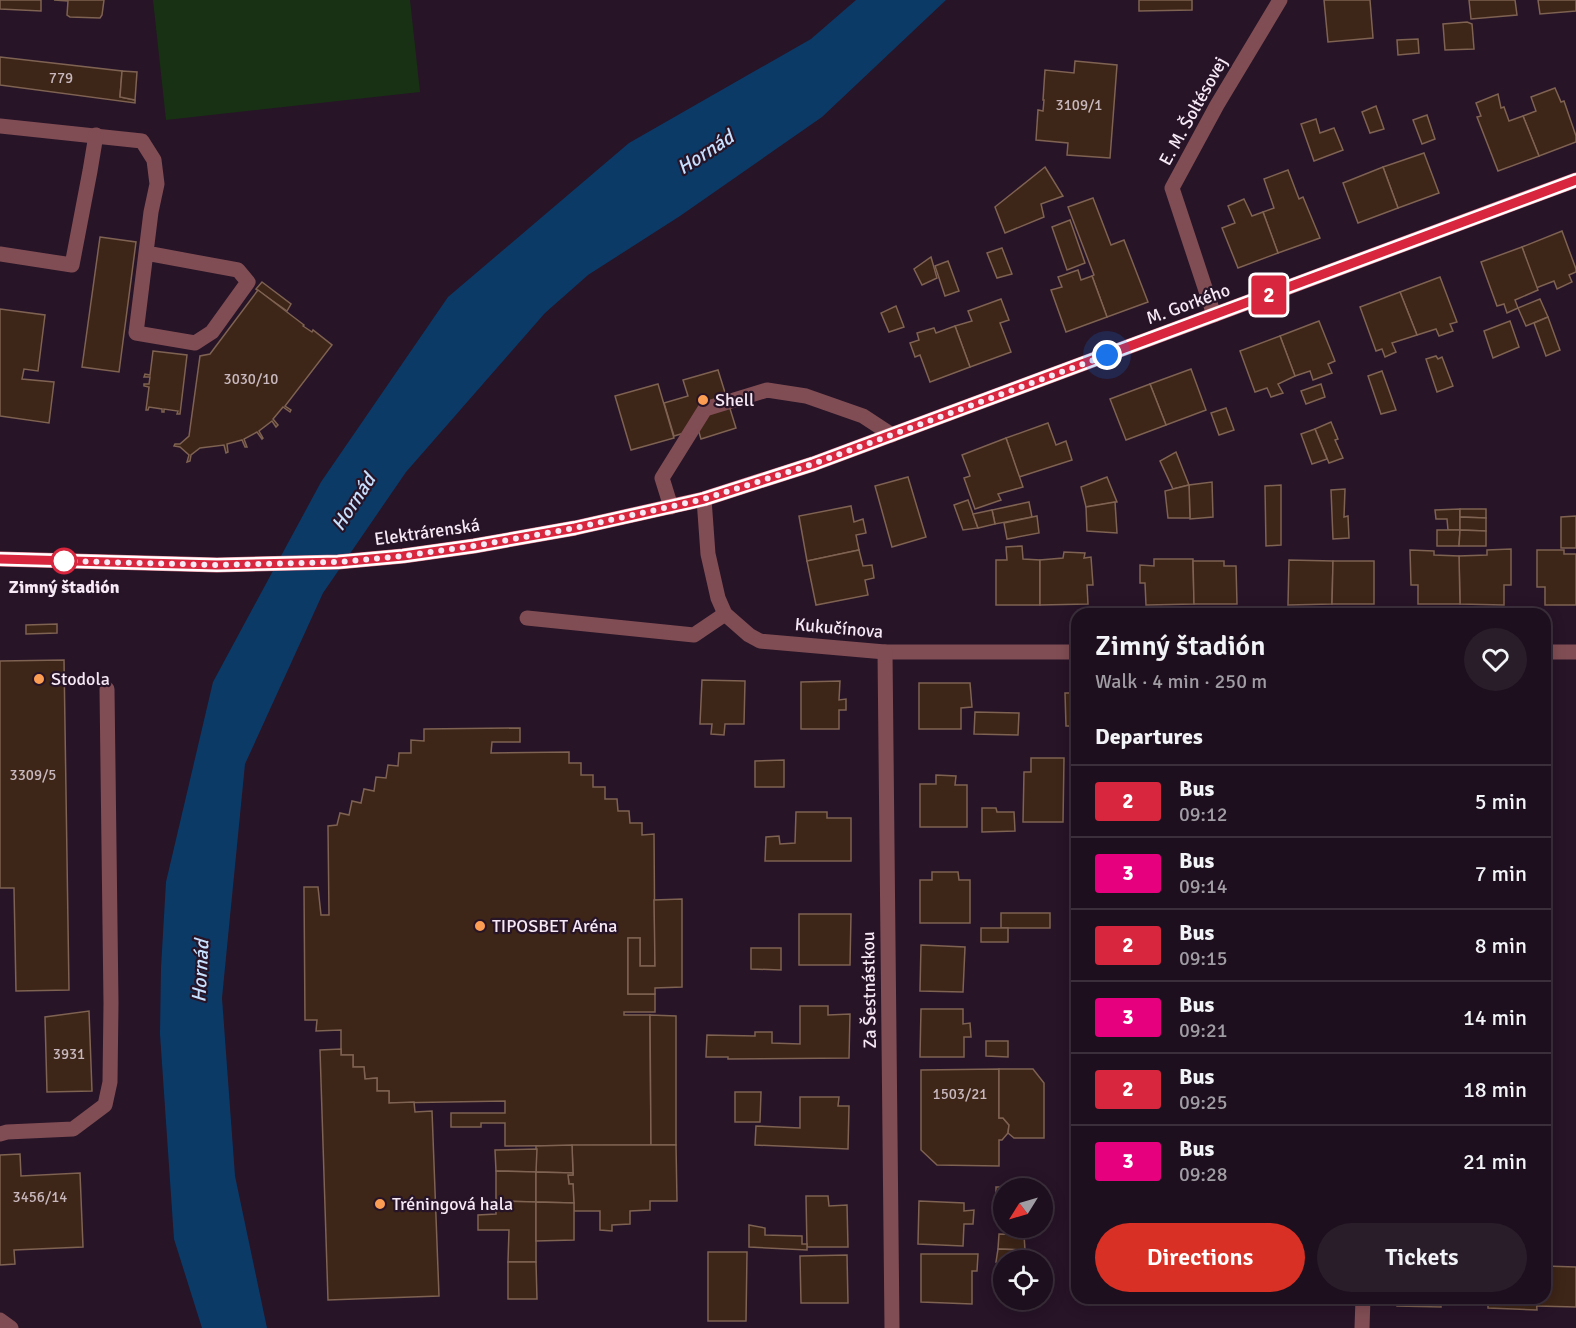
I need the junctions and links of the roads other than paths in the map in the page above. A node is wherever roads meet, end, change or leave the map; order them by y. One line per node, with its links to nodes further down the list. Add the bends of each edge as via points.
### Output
1 (1280, 0): 7 (street, E. M. Šoltésovej, via 1172,188)
2 (0, 126): 3 (street)
3 (96, 135): 5 (street, via 142,141 154,160 157,184); 6 (street, via 72,265)
4 (1576, 180): 7 (main road, M. Gorkého)
5 (146, 253): 5 (street, via 136,333 195,343 212,332 248,282 238,270)
6 (0, 254)
7 (1214, 315): 8 (main road, M. Gorkého)
8 (892, 435): 9 (main road, M. Gorkého); 11 (street, via 863,416 806,396 767,390 705,409 662,478)
9 (813, 464): 10 (main road, Elektrárenská)
10 (704, 499): 11 (main road, Elektrárenská); 13 (street, Kukučínova, via 708,554)
11 (671, 507): 12 (main road, Elektrárenská, via 474,546 338,562 217,565)
12 (0, 559)
13 (725, 614): 14 (street, via 694,635); 15 (street, Kukučínova, via 760,641)
14 (527, 618)
15 (885, 652): 16 (street, Kukučínova); 24 (street, Za Šestnástkou)
16 (1071, 652)
17 (1551, 652): 18 (street)
18 (1576, 652)
19 (107, 689): 20 (street, via 111,1003 110,1082 105,1105 73,1129)
20 (0, 1134)
21 (1363, 1304): 25 (street)
22 (0, 1320): 23 (street)
23 (10, 1328)
24 (892, 1328)
25 (1362, 1328)

